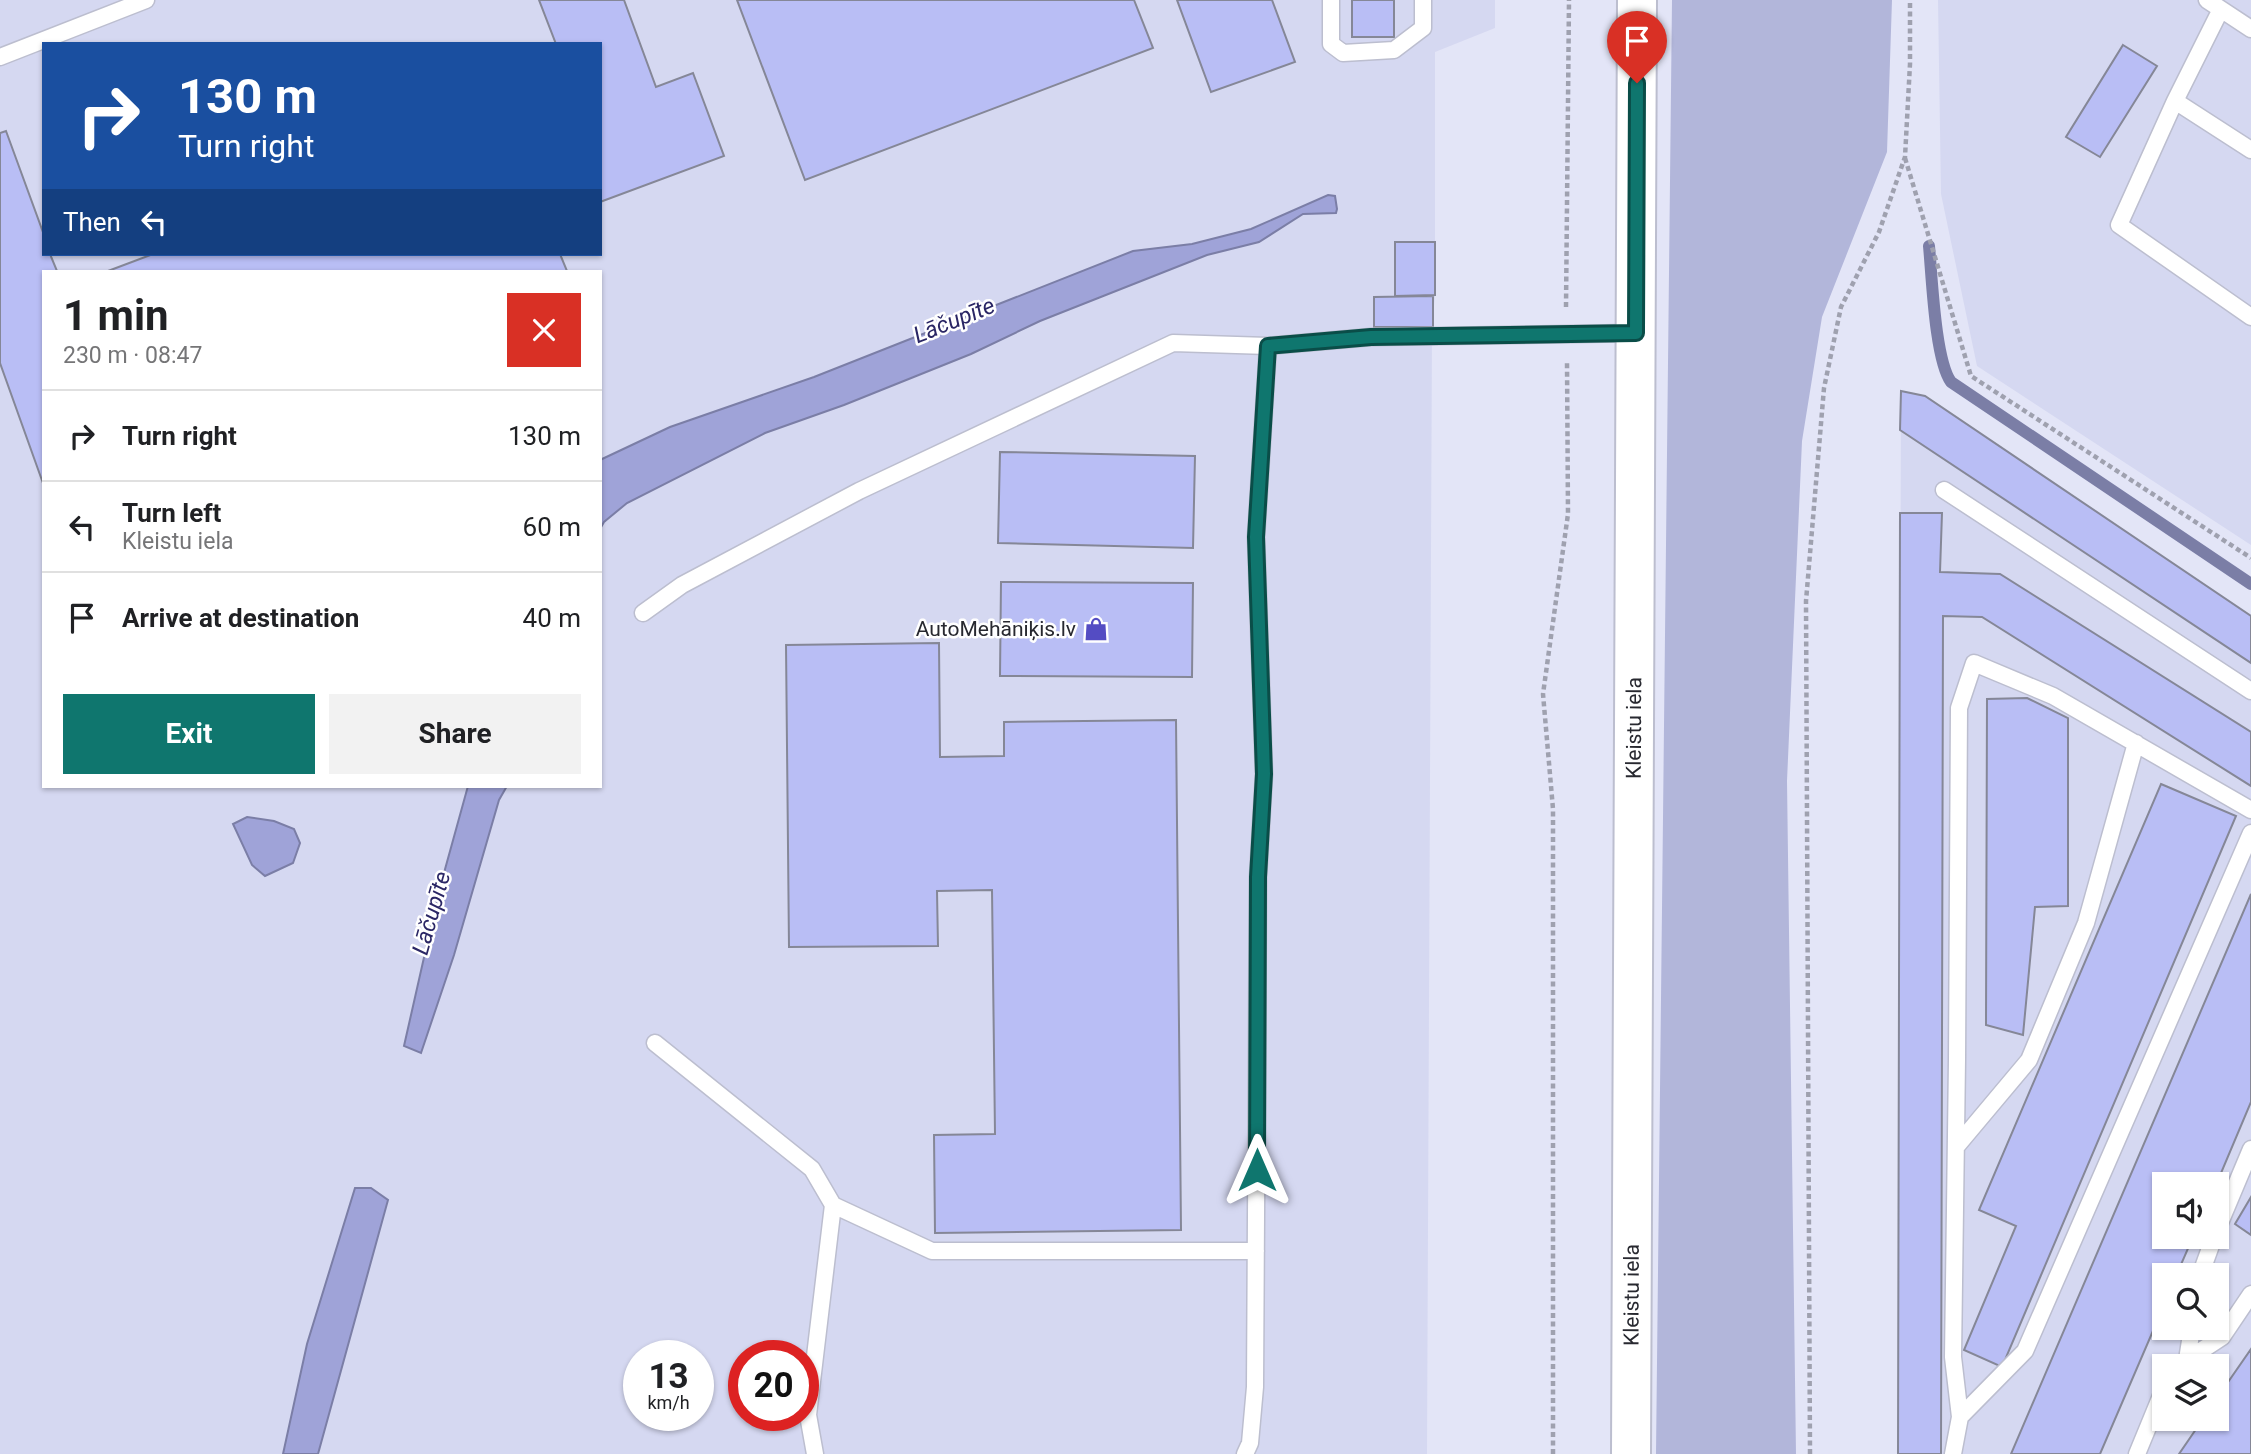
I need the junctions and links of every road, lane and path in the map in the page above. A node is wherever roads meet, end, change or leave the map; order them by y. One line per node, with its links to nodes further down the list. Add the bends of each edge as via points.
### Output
1 (146, 0): 10 (lane)
2 (1331, 0): 3 (lane, via 1331,44 1343,53 1394,50 1423,28)
3 (1423, 0)
4 (1569, 0): 16 (path)
5 (1637, 0): 15 (main road, Kleistu iela)
6 (1910, 0): 13 (path)
7 (2207, 0): 8 (lane)
8 (2220, 11): 9 (lane); 11 (lane)
9 (2251, 29)
10 (0, 57)
11 (2175, 101): 12 (lane); 14 (lane, via 2119,225)
12 (2251, 150)
13 (1905, 157): 19 (path, via 1971,376); 39 (path, via 1879,232 1841,307 1824,388 1806,601)
14 (2251, 317)
15 (1636, 333): 16 (lane); 38 (main road, Kleistu iela)
16 (1566, 334): 17 (lane, via 1371,337); 37 (path, via 1568,514 1543,694 1553,808)
17 (1268, 346): 20 (lane, via 1172,343 859,491 682,585); 30 (lane, via 1256,537 1264,774 1258,877)
18 (1944, 491): 21 (lane)
19 (2251, 558)
20 (643, 612)
21 (2251, 691)
22 (2136, 743): 23 (lane); 26 (lane, via 2086,923 2029,1060); 26 (lane, via 2053,696 1974,663 1959,708)
23 (2251, 810)
24 (2251, 833): 33 (lane, via 2025,1351)
25 (655, 1042): 29 (lane, via 812,1169)
26 (1956, 1147): 33 (lane, via 1953,1357)
27 (2251, 1149): 28 (lane)
28 (2229, 1201)
29 (833, 1205): 30 (lane, via 932,1251); 35 (lane, via 808,1415)
30 (1256, 1251): 36 (lane, via 1255,1387)
31 (2251, 1294): 32 (lane, via 2222,1337)
32 (2197, 1354)
33 (1960, 1417): 40 (lane)
34 (2152, 1418): 41 (lane)
35 (815, 1454)
36 (1245, 1454)
37 (1553, 1454)
38 (1631, 1454)
39 (1810, 1454)
40 (1953, 1454)
41 (2137, 1454)

